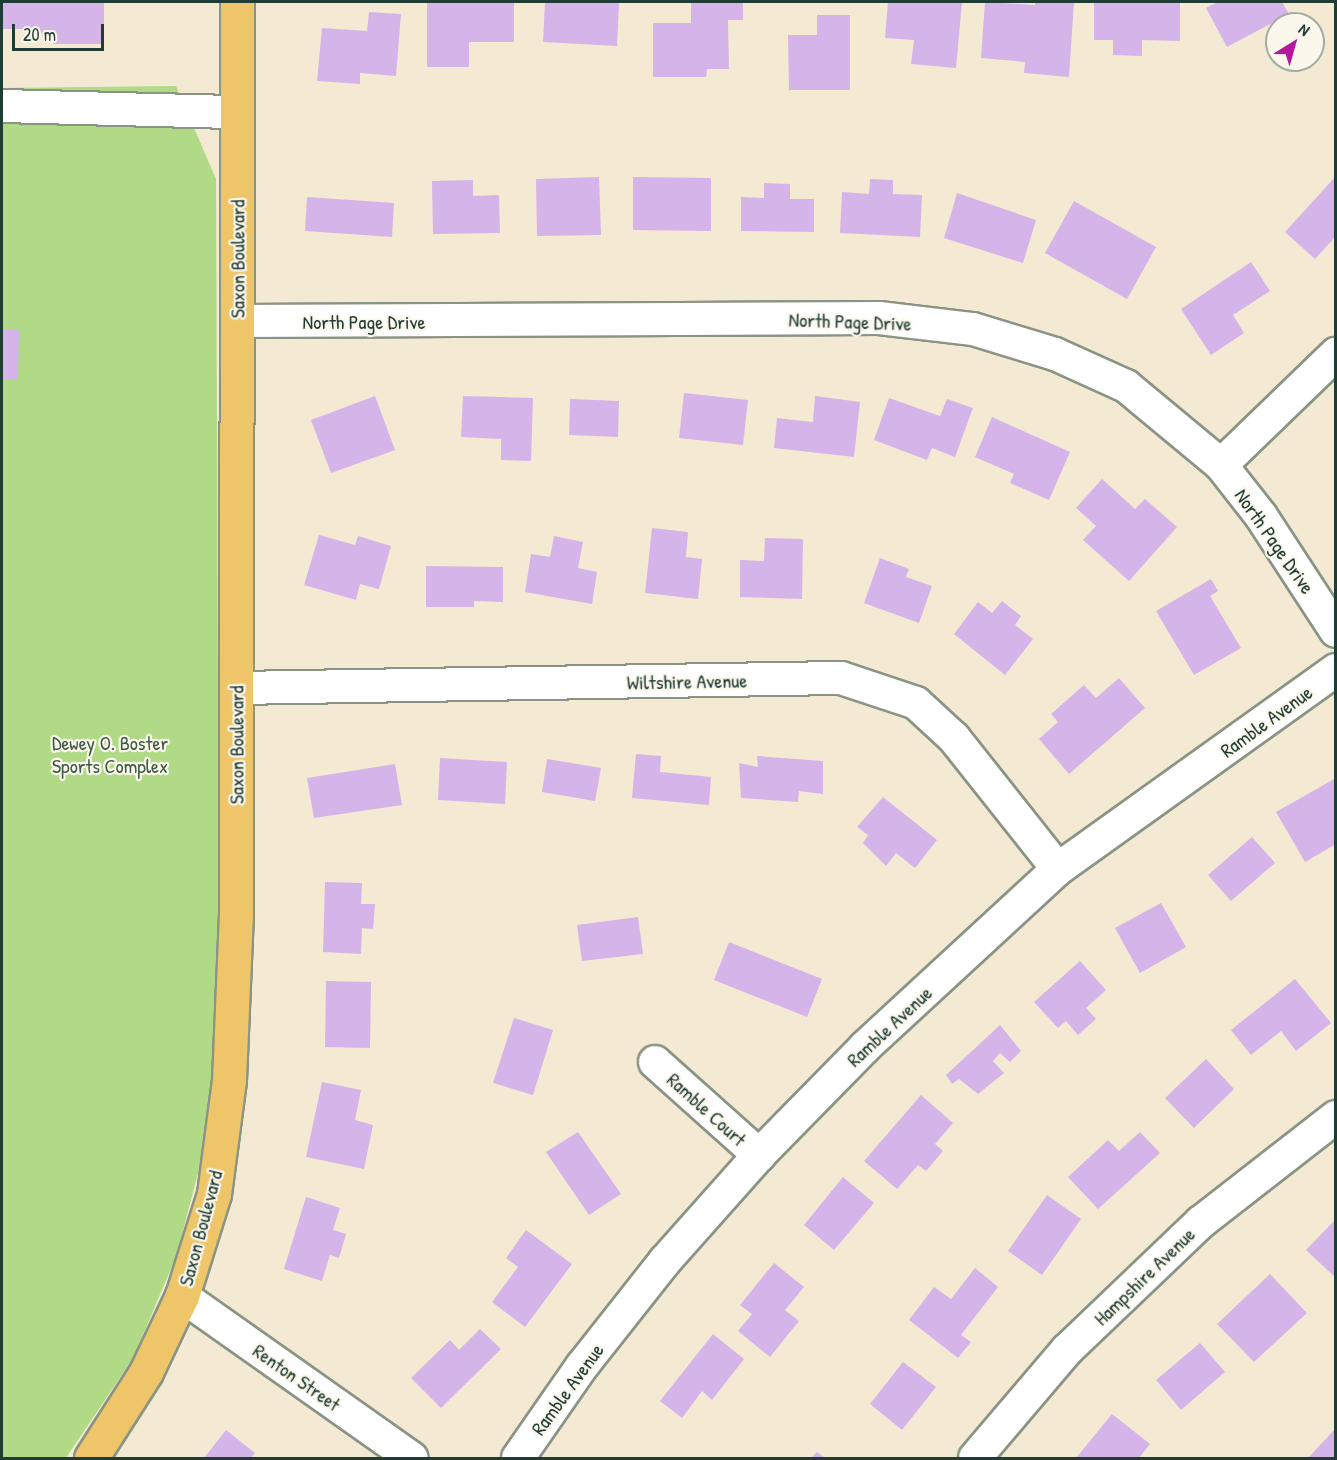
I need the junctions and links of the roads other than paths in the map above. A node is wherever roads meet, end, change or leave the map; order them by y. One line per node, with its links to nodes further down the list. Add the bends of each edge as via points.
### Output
1 (237, 2): 3 (main road, Saxon Boulevard)
2 (2, 106): 3 (street)
3 (237, 112): 4 (main road, Saxon Boulevard)
4 (237, 321): 6 (street, North Page Drive, via 879,318 973,329 1055,354 1126,386); 9 (main road, Saxon Boulevard)
5 (1335, 354): 6 (street)
6 (1221, 465): 7 (street, North Page Drive, via 1261,516)
7 (1335, 631)
8 (1335, 670): 10 (street, Ramble Avenue)
9 (236, 688): 10 (street, Wiltshire Avenue, via 842,678 916,703 954,738); 14 (main road, Saxon Boulevard, via 236,916 229,1080 214,1194)
10 (1058, 869): 13 (street, Ramble Avenue, via 864,1047)
11 (655, 1062): 13 (street, Ramble Court)
12 (1335, 1117): 18 (street, Hampshire Avenue, via 1192,1230 1067,1350)
13 (759, 1155): 17 (street, Ramble Avenue, via 665,1261 582,1366)
14 (182, 1296): 15 (main road, Saxon Boulevard, via 146,1372); 16 (street, Renton Street)
15 (91, 1458)
16 (412, 1458)
17 (518, 1458)
18 (975, 1458)

